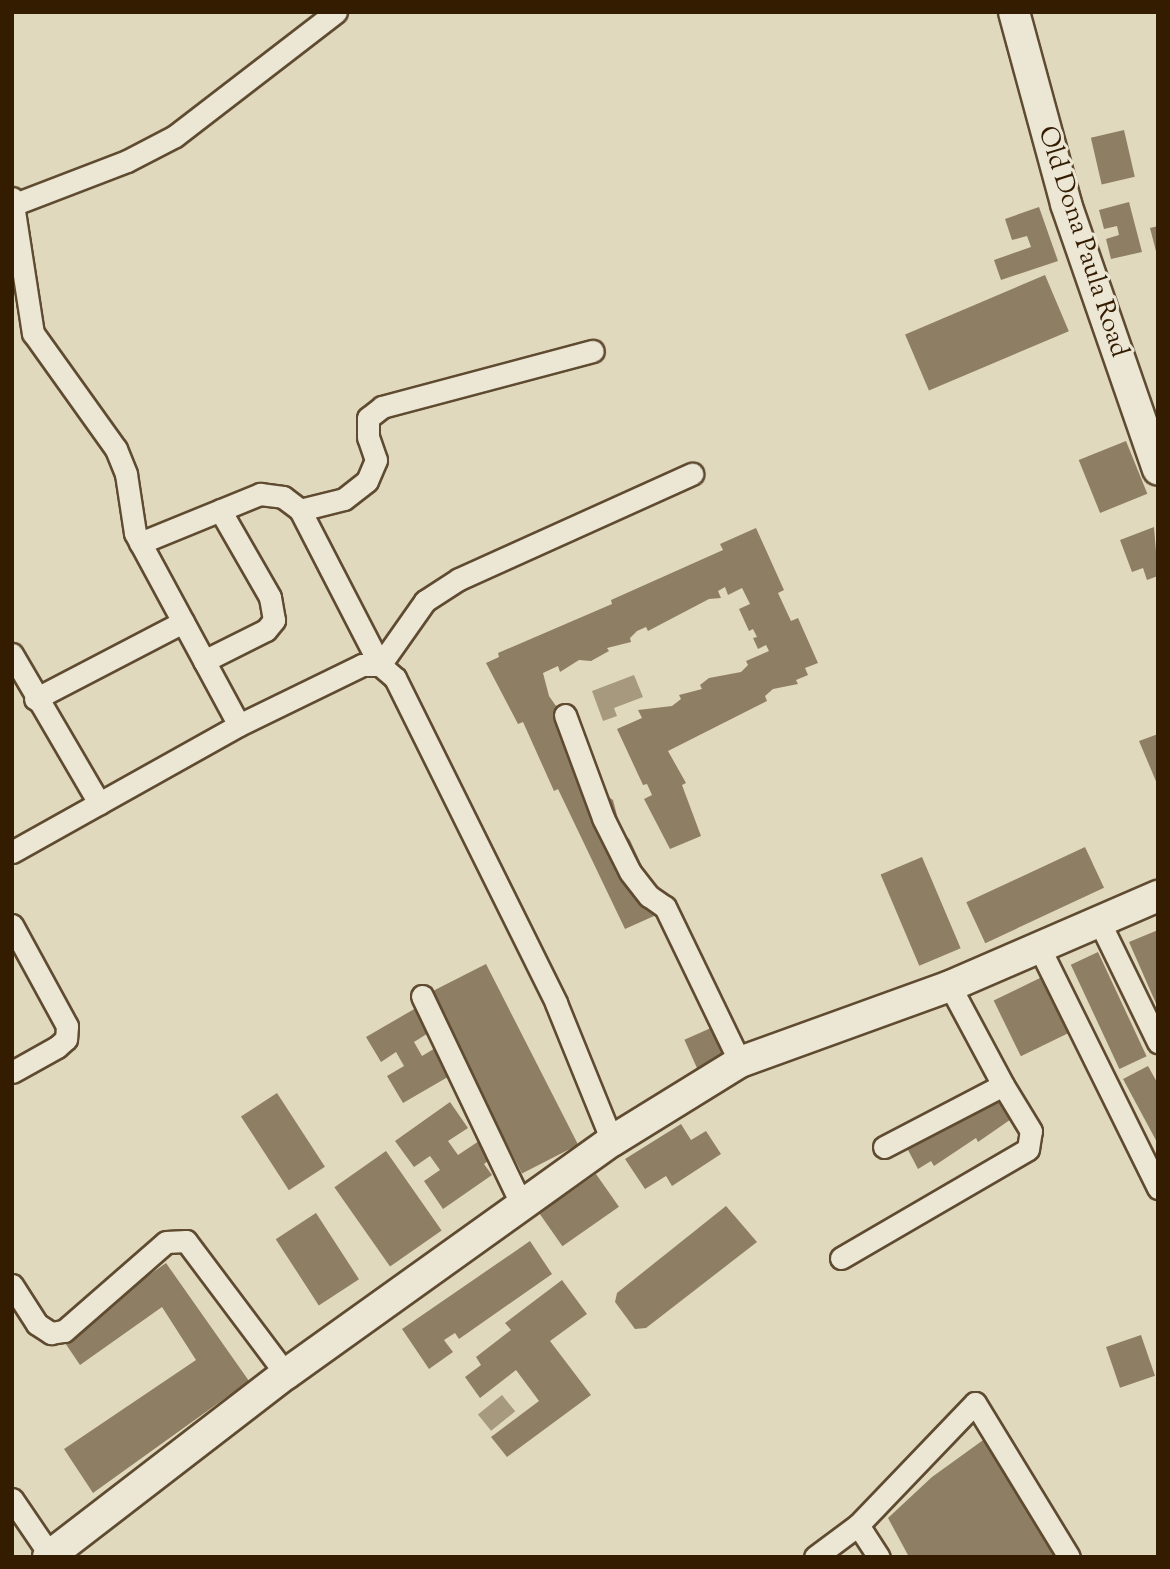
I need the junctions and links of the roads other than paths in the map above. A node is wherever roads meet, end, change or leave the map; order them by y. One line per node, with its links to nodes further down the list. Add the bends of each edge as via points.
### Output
1 (336, 12): 3 (street, via 176,136 127,161)
2 (1014, 12): 5 (main road, Old Dona Paula Road, via 1066,204)
3 (14, 201): 9 (street, via 33,333 116,449 126,474 129,515)
4 (593, 352): 8 (street, via 382,407 368,418 368,437 376,460 367,481 344,499)
5 (1158, 469)
6 (692, 474): 13 (street, via 459,579 425,601)
7 (220, 510): 8 (street, via 260,494 283,496); 9 (street); 12 (street, via 270,597 274,620 266,630)
8 (299, 510): 13 (street)
9 (140, 543): 10 (street)
10 (183, 622): 12 (street); 14 (street)
11 (12, 654): 14 (street)
12 (204, 662): 16 (street)
13 (380, 665): 16 (street, via 362,665); 29 (street, via 395,678 556,1003)
14 (35, 699): 17 (street)
15 (565, 715): 26 (street, via 608,829 630,872 649,896 665,907)
16 (239, 725): 17 (street)
17 (99, 803): 18 (street)
18 (12, 852)
19 (1158, 896): 20 (main road)
20 (1099, 921): 22 (main road); 25 (street)
21 (12, 925): 27 (street, via 67,1026 66,1039 57,1047)
22 (1039, 947): 23 (main road); 31 (street)
23 (950, 986): 26 (main road); 28 (street)
24 (422, 996): 32 (street)
25 (1158, 1042)
26 (740, 1062): 29 (main road)
27 (12, 1072)
28 (1003, 1085): 30 (street); 33 (street, via 1031,1130 1028,1149)
29 (612, 1141): 32 (main road)
30 (884, 1147)
31 (1158, 1188)
32 (522, 1206): 35 (main road)
33 (841, 1258)
34 (12, 1285): 35 (street, via 37,1324 51,1333 64,1331 166,1242 186,1241)
35 (286, 1374): 38 (main road)
36 (12, 1499): 38 (street)
37 (859, 1525): 39 (street); 40 (street); 41 (street, via 975,1403)
38 (49, 1556)
39 (815, 1557)
40 (879, 1557)
41 (1069, 1557)

